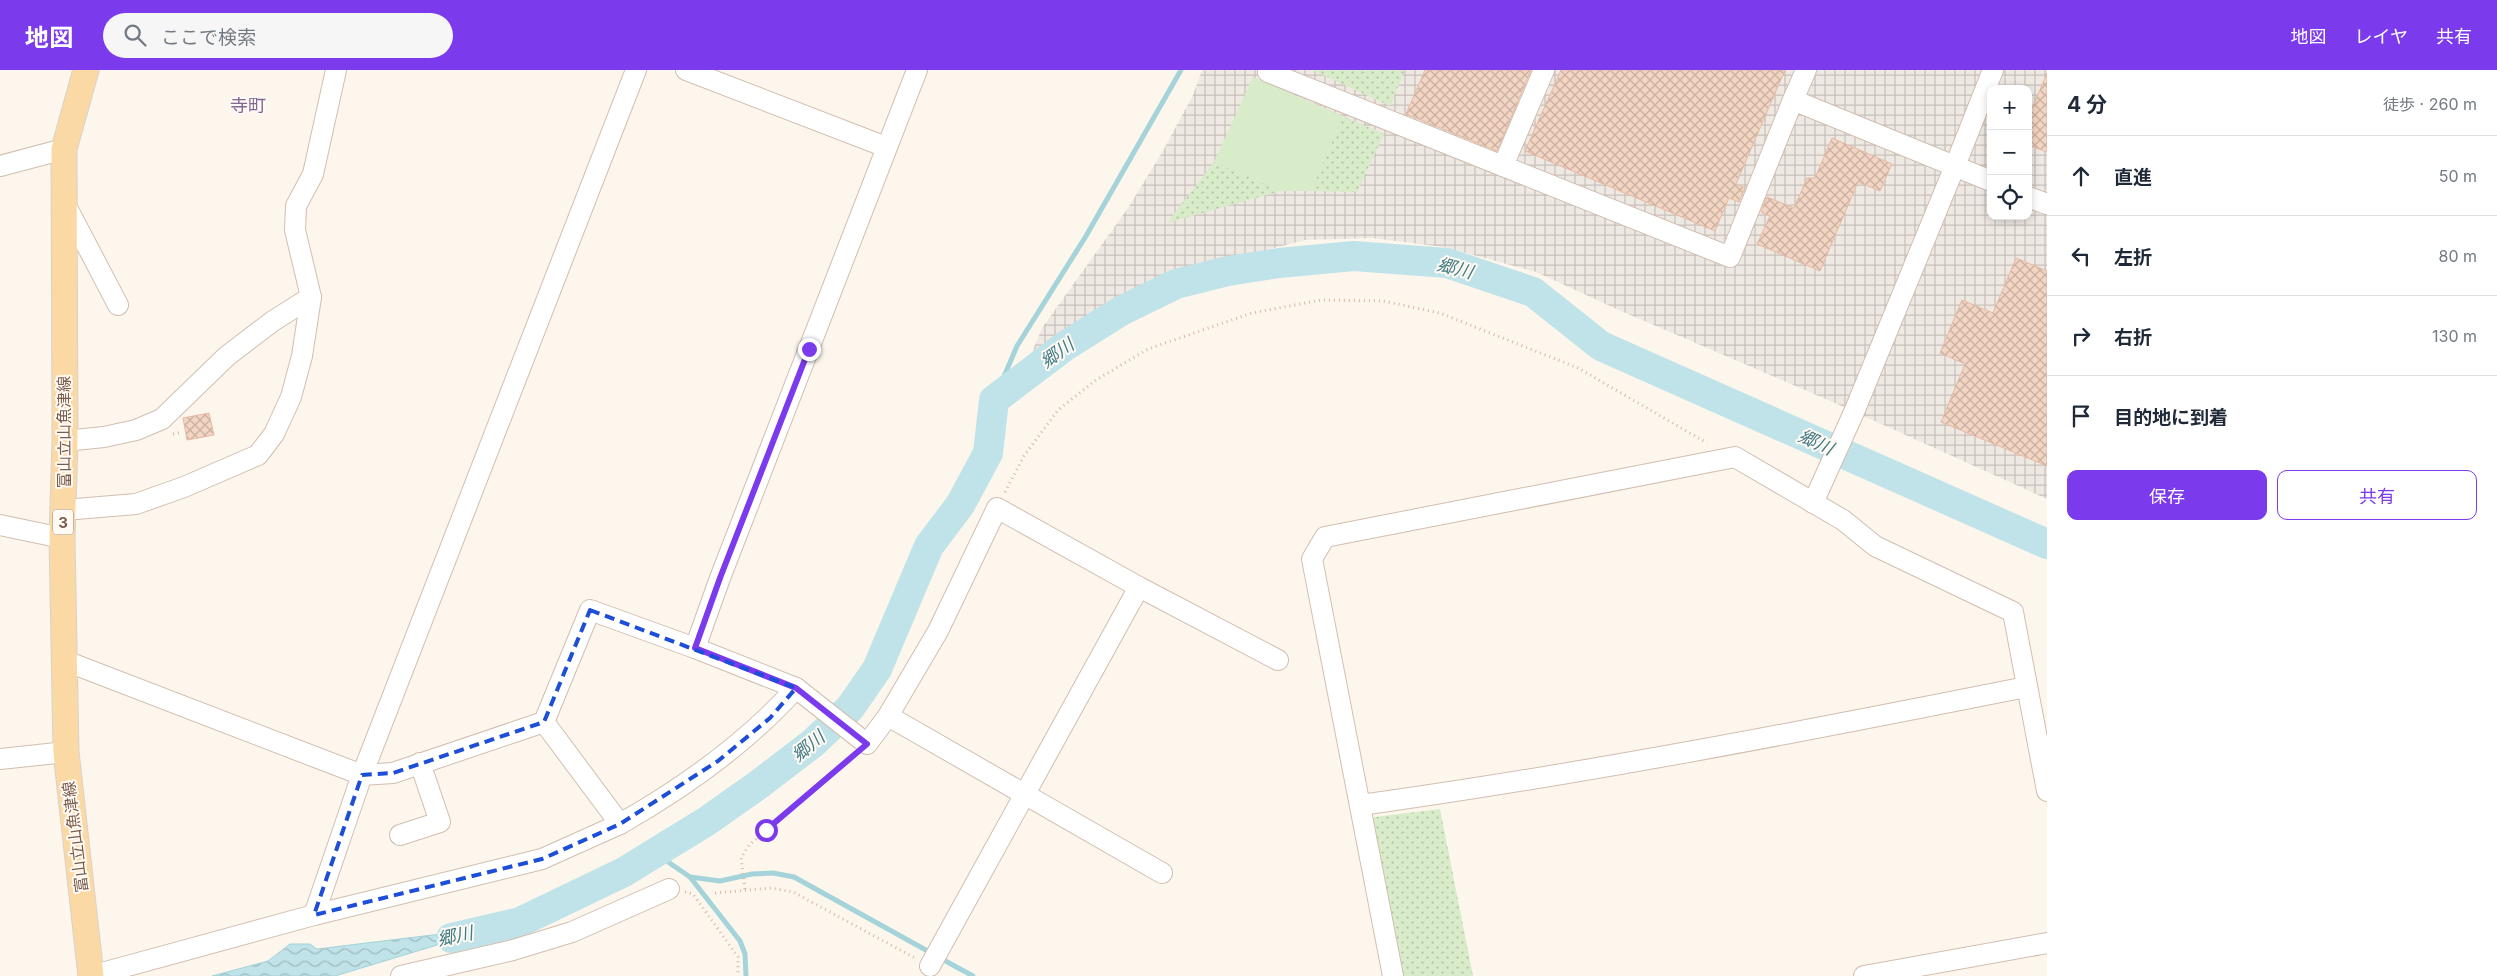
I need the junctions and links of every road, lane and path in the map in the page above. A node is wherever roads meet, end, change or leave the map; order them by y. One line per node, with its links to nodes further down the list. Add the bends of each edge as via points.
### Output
1 (86, 70): 12 (main road, 富山立山魚津線 / 3)
2 (336, 70): 20 (street, via 313,174 296,206 295,230)
3 (636, 70): 41 (street)
4 (686, 70): 11 (street)
5 (917, 70): 11 (street)
6 (1544, 70): 14 (street)
7 (1806, 70): 10 (street)
8 (1992, 70): 15 (street)
9 (1268, 72): 14 (street)
10 (1793, 100): 14 (street, via 1730,257); 15 (street)
11 (886, 147): 30 (street)
12 (64, 149): 13 (street); 18 (main road, 富山立山魚津線 / 3)
13 (0, 166)
14 (1503, 166)
15 (1955, 166): 16 (street); 24 (street)
16 (1987, 179)
17 (2032, 198): 19 (street)
18 (64, 202): 21 (street); 22 (main road, 富山立山魚津線 / 3)
19 (2047, 204)
20 (311, 297): 22 (street, via 227,356 162,419 136,430); 26 (street, via 302,356 291,397 274,434 258,455 136,504)
21 (118, 305)
22 (65, 441): 26 (main road, 富山立山魚津線 / 3)
23 (1731, 457): 24 (street); 25 (path, via 1578,368 1440,313 1383,301 1321,300 1252,313 1148,349 1096,380 1058,410 1024,456); 44 (street, via 1325,537 1312,559)
24 (1818, 494): 33 (street, via 1843,520 1876,546 2013,612)
25 (997, 508): 29 (street); 35 (street, via 938,631)
26 (64, 510): 28 (main road, 富山立山魚津線 / 3)
27 (0, 525): 28 (street)
28 (62, 538): 31 (main road, 富山立山魚津線 / 3)
29 (1138, 587): 32 (street); 43 (street)
30 (695, 648): 34 (street); 36 (street, via 590,610)
31 (63, 660): 38 (main road, 富山立山魚津線 / 3); 41 (street)
32 (1278, 660)
33 (2026, 687): 42 (street); 44 (street, via 1820,728 1520,781)
34 (796, 688): 37 (street); 45 (street, via 770,718 718,761)
35 (888, 716): 37 (street); 43 (street)
36 (544, 722): 40 (street); 45 (street)
37 (867, 744): 49 (path, via 749,845 741,858)
38 (66, 752): 39 (street); 54 (main road, 富山立山魚津線 / 3)
39 (0, 759)
40 (420, 763): 41 (street, via 393,773); 46 (street, via 440,822)
41 (362, 775): 51 (street)
42 (2047, 791)
43 (1026, 794): 47 (street); 53 (street)
44 (1361, 805): 57 (street)
45 (620, 824): 51 (street, via 542,859)
46 (400, 835)
47 (1162, 873)
48 (670, 889): 55 (street, via 572,932); 56 (path, via 693,894 738,957)
49 (745, 889): 50 (path); 53 (path, via 771,888 793,892)
50 (715, 893)
51 (314, 915): 54 (street)
52 (2047, 942): 58 (street)
53 (930, 966)
54 (91, 976)
55 (401, 976)
56 (738, 976)
57 (1393, 976)
58 (1864, 976)

